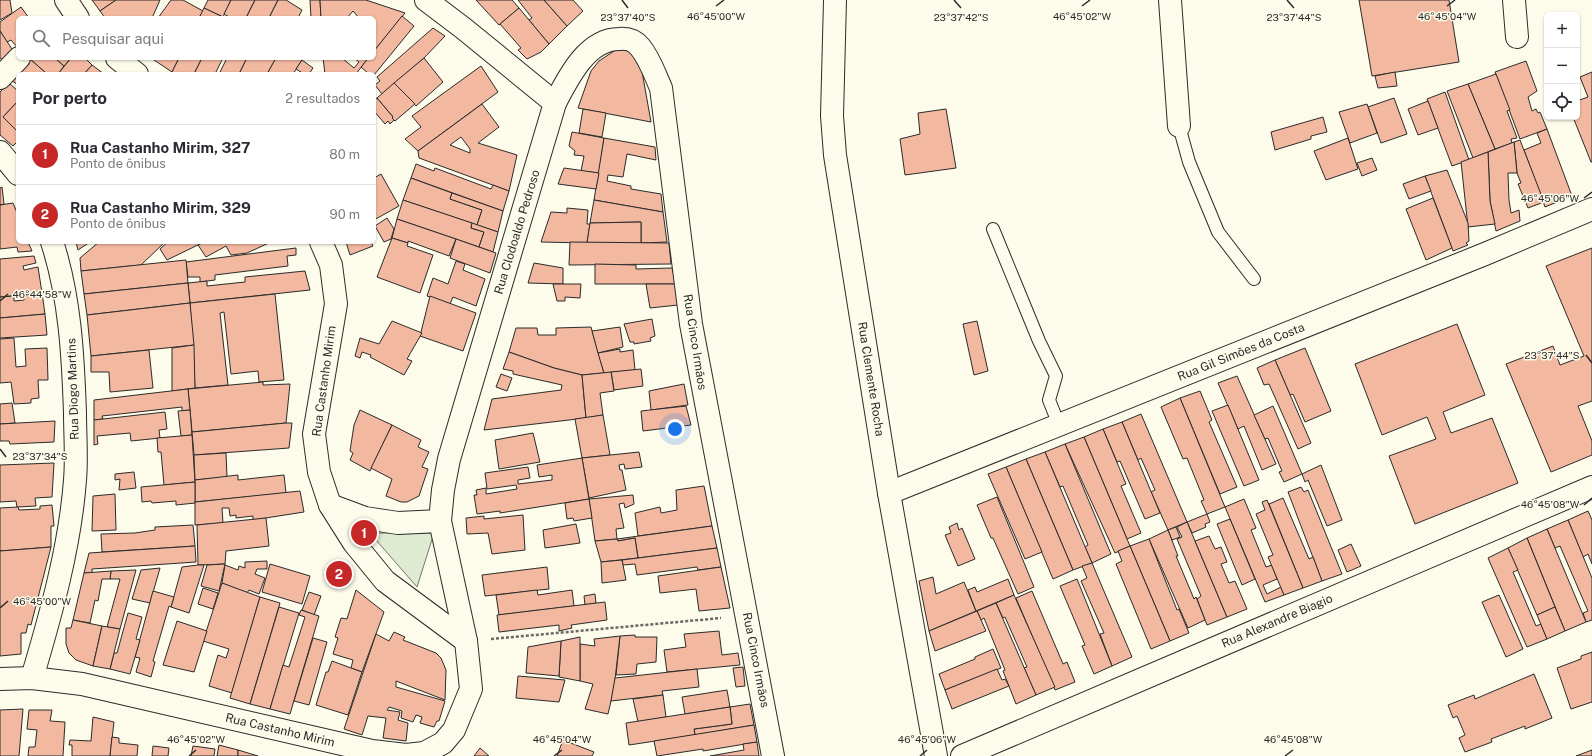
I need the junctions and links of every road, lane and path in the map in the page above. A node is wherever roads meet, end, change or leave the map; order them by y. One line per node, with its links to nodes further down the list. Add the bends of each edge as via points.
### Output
1 (426, 0): 10 (street)
2 (835, 0): 21 (street, Rua Clemente Rocha, via 832,116 836,155)
3 (1170, 0): 11 (street)
4 (1514, 0): 5 (street)
5 (1517, 37)
6 (17, 60): 9 (street)
7 (120, 60): 8 (street)
8 (135, 72)
9 (0, 78)
10 (555, 103): 23 (street, Rua Clodoaldo Pedroso, via 449,459); 24 (street, Rua Cinco Irmãos, via 567,78 596,45 613,39 630,38 640,47 661,88 690,324)
11 (1179, 126): 18 (lane, via 1189,162 1218,232)
12 (0, 152): 13 (street)
13 (16, 172)
14 (1592, 209): 19 (street, Rua Gil Simões da Costa)
15 (993, 229): 19 (lane, via 1056,376 1049,400)
16 (53, 244): 26 (street, Rua Diogo Martins, via 61,270 73,350 75,479 60,572)
17 (322, 244): 22 (street, Rua Castanho Mirim, via 331,265 336,304 314,434 319,472)
18 (1254, 279)
19 (1060, 425): 21 (street, Rua Gil Simões da Costa)
20 (1592, 487): 30 (street, Rua Alexandre Biagio)
21 (889, 493): 29 (street, Rua Clemente Rocha)
22 (330, 505): 23 (street, via 365,518 398,523); 25 (street, Rua Castanho Mirim, via 354,542 385,581)
23 (440, 521): 25 (street, Rua Clodoaldo Pedroso)
24 (747, 616): 25 (path); 28 (street, Rua Cinco Irmãos)
25 (466, 641): 26 (street, Rua Castanho Mirim, via 471,689 454,730 443,743 424,753 406,755 365,749 82,684)
26 (32, 678): 27 (street, Rua Castanho Mirim)
27 (0, 679)
28 (773, 756)
29 (936, 756)
30 (962, 756)

